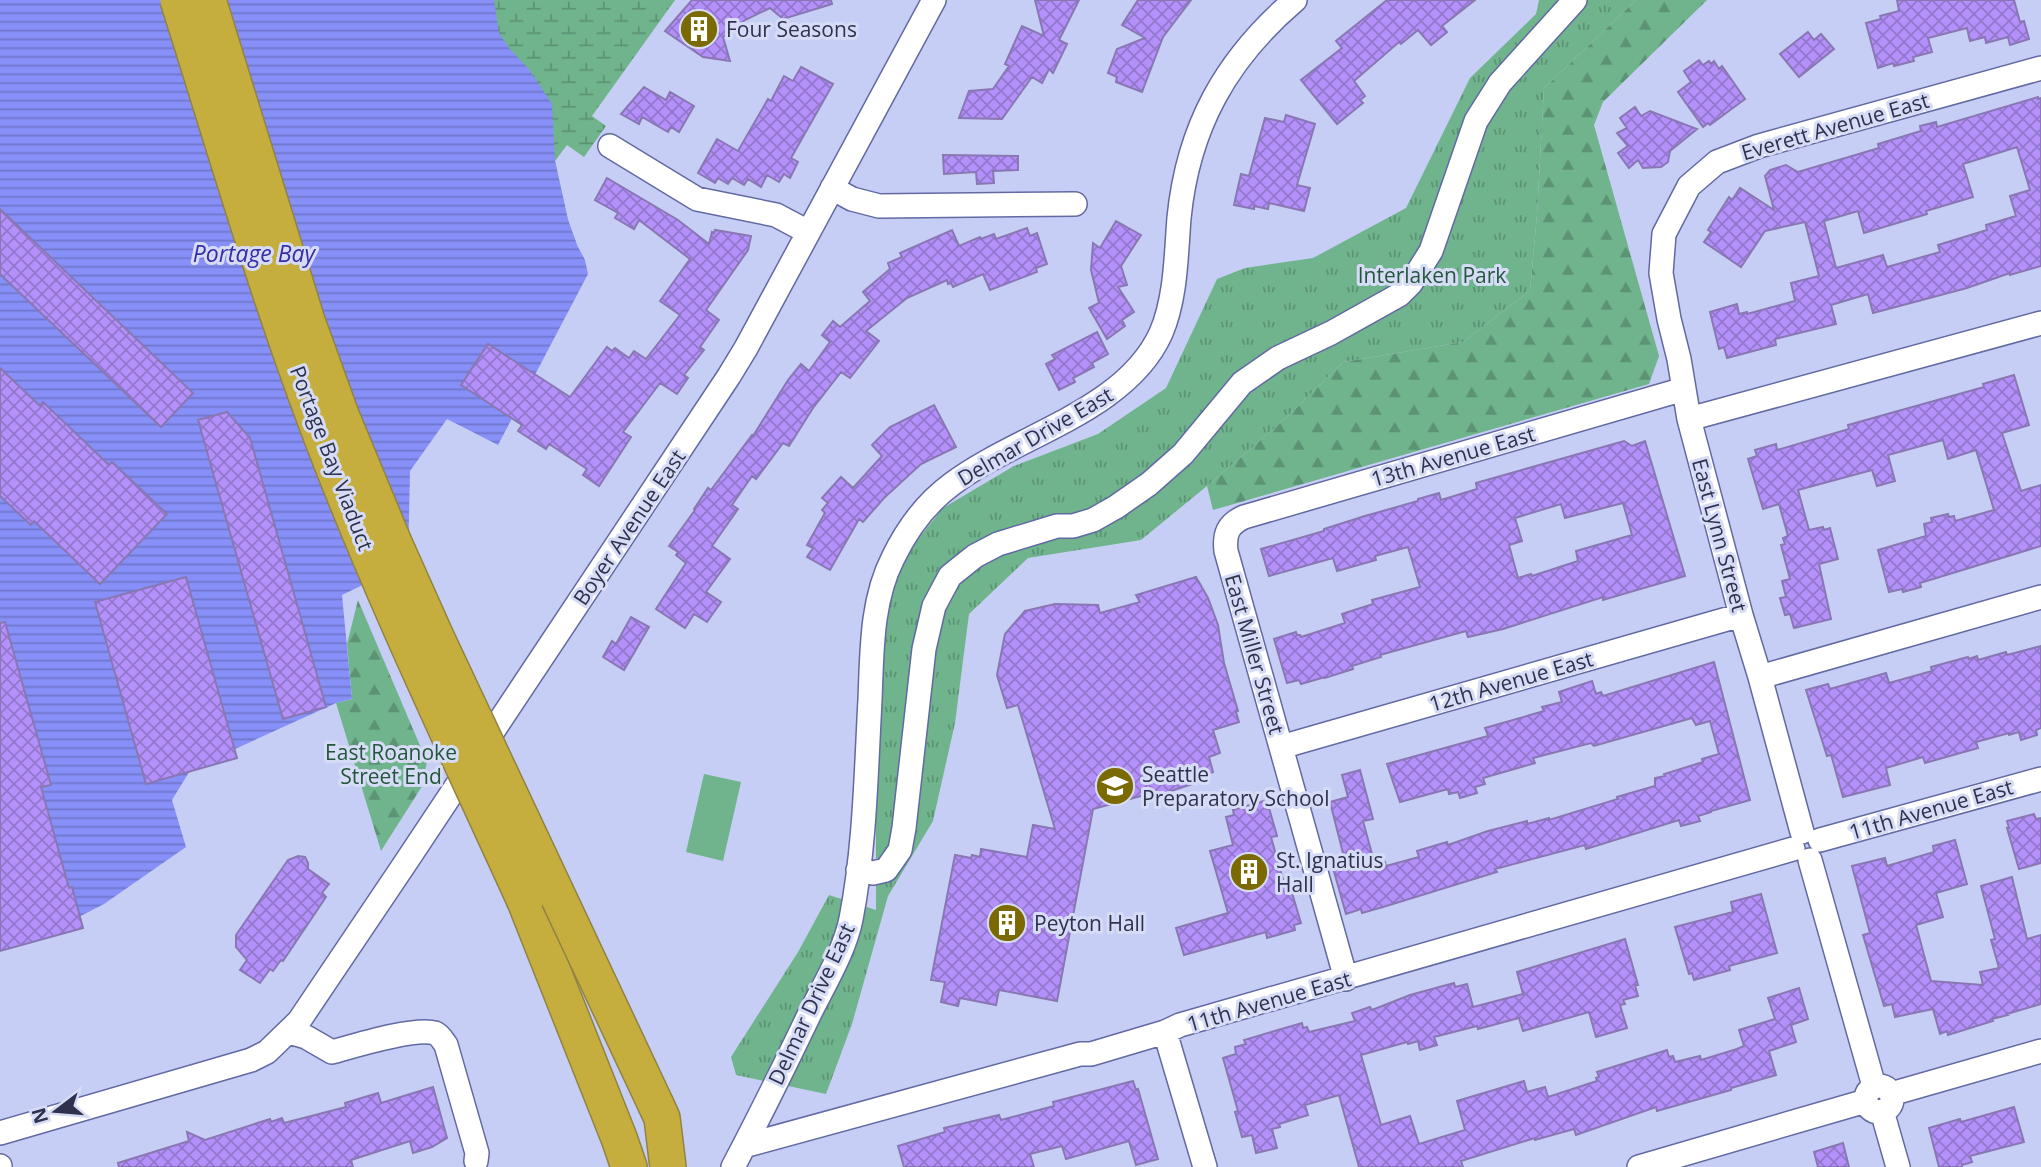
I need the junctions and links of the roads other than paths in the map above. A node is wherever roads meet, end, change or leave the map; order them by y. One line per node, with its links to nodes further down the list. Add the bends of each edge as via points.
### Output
1 (178, 0): 30 (highway, Portage Bay Viaduct, bridge, via 316,421 367,550 525,901)
2 (208, 0): 32 (highway, bridge, via 307,321 341,415 442,650 659,1112)
3 (934, 0): 8 (street, Boyer Avenue East)
4 (1295, 0): 22 (street, Delmar Drive East, via 1233,65 1201,124 1184,182 1171,303 1151,351 1130,377 1105,396 952,484 915,521 891,562 874,627)
5 (1575, 0): 22 (street, via 1500,83 1476,121 1431,251 1399,295 1278,358 1242,383 1184,454 1116,507 1093,520 998,544 950,576 934,606 924,649 900,850 886,870)
6 (2041, 68): 11 (street, Everett Avenue East, via 1717,162 1689,187)
7 (610, 146): 10 (street, via 696,199 776,215)
8 (832, 188): 9 (street, via 879,206); 10 (street, Boyer Avenue East)
9 (1075, 204)
10 (808, 232): 24 (street, Boyer Avenue East, via 729,376)
11 (1664, 234): 13 (street, East Lynn Street, via 1661,273)
12 (2041, 323): 14 (street)
13 (1684, 389): 14 (street, East Lynn Street); 15 (street, 13th Avenue East, via 1244,517)
14 (1689, 419): 17 (street, East Lynn Street)
15 (1227, 530): 19 (street, East Miller Street, via 1226,551)
16 (2041, 597): 18 (street)
17 (1741, 615): 18 (street, East Lynn Street); 19 (street, 12th Avenue East)
18 (1760, 677): 21 (street, East Lynn Street)
19 (1281, 747): 23 (street, East Miller Street)
20 (2041, 779): 21 (street, 11th Avenue East)
21 (1806, 845): 23 (street, 11th Avenue East); 27 (street, East Lynn Street)
22 (858, 870): 29 (street, Delmar Drive East, via 851,922 835,961)
23 (1346, 979): 25 (street, 11th Avenue East)
24 (289, 1032): 28 (street, Boyer Avenue East, via 251,1060); 31 (street, via 332,1052 404,1034 435,1033 446,1045)
25 (1165, 1032): 29 (street, 11th Avenue East); 34 (street)
26 (2041, 1051): 27 (street)
27 (1878, 1098): 35 (street); 36 (street, East Lynn Street)
28 (0, 1133)
29 (744, 1146): 33 (street, Delmar Drive East)
30 (624, 1153)
31 (476, 1161)
32 (668, 1167)
33 (733, 1167)
34 (1205, 1167)
35 (1639, 1167)
36 (1898, 1167)

